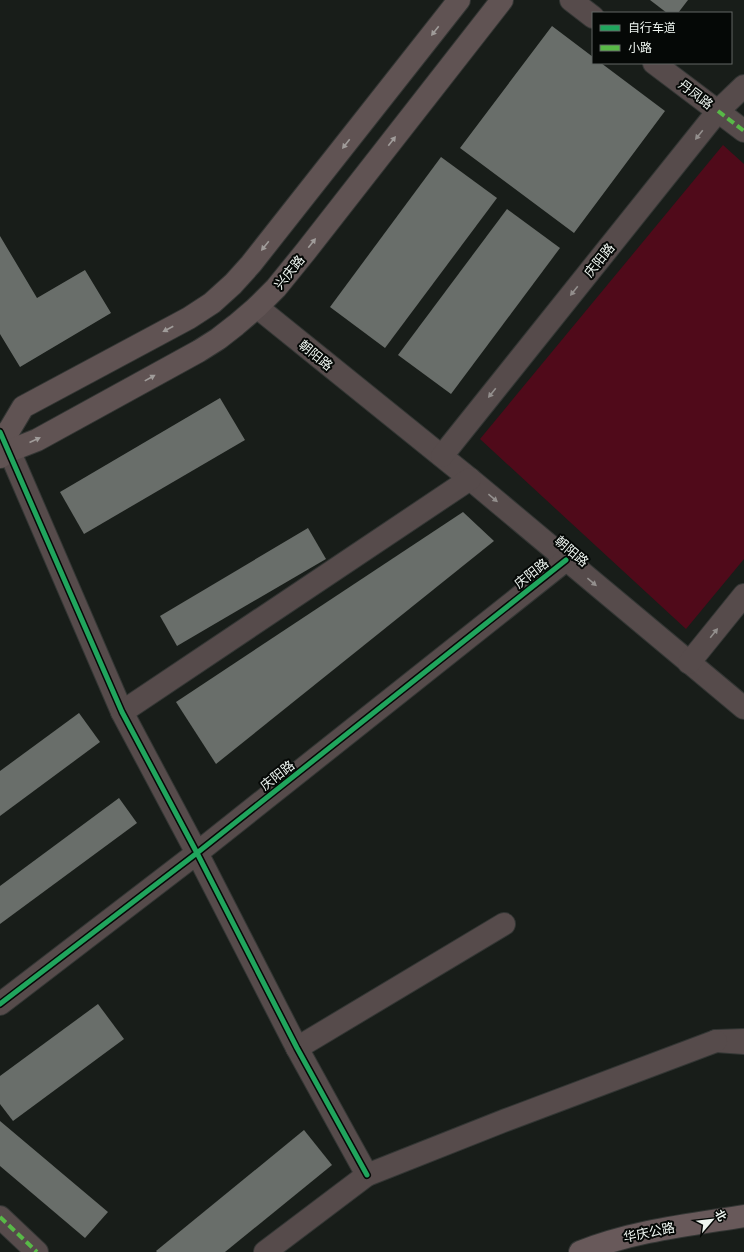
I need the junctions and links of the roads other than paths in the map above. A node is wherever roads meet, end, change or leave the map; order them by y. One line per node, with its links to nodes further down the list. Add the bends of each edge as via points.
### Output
1 (459, 0): 13 (main road, one-way to 13, via 233,284 212,303 188,318 23,407)
2 (502, 0): 12 (main road, 兴庆路, one-way to 2, via 306,251)
3 (571, 0): 6 (street)
4 (584, 0): 5 (street)
5 (600, 12)
6 (592, 16)
7 (655, 64): 10 (street, 丹凤路)
8 (669, 64): 10 (street, 丹凤路)
9 (744, 86): 10 (street, 庆阳路)
10 (721, 108): 11 (street); 14 (street, 庆阳路, one-way to 14)
11 (744, 131)
12 (260, 304): 13 (main road, 兴庆路, one-way to 12, via 37,440 199,351); 14 (street, 朝阳路)
13 (3, 444): 21 (street)
14 (444, 452): 15 (street, 朝阳路)
15 (470, 479): 16 (street, 朝阳路, one-way to 16); 21 (street)
16 (566, 560): 18 (street, 朝阳路, one-way to 18); 22 (street, 庆阳路)
17 (744, 595): 18 (street, one-way to 17)
18 (692, 660): 19 (street, 朝阳路); 20 (street, 朝阳路)
19 (744, 698)
20 (744, 708)
21 (122, 712): 22 (street)
22 (197, 853): 24 (street, 庆阳路); 28 (street)
23 (504, 924): 28 (street)
24 (0, 1004)
25 (744, 1040): 26 (street)
26 (716, 1041): 27 (street); 29 (street)
27 (744, 1043)
28 (297, 1048): 29 (street)
29 (367, 1175): 34 (street)
30 (744, 1216): 35 (highway, 华庆公路, via 630,1235)
31 (0, 1217): 33 (street)
32 (744, 1226): 36 (highway, 华庆公路, via 664,1239)
33 (37, 1252)
34 (265, 1252)
35 (580, 1252)
36 (608, 1252)

